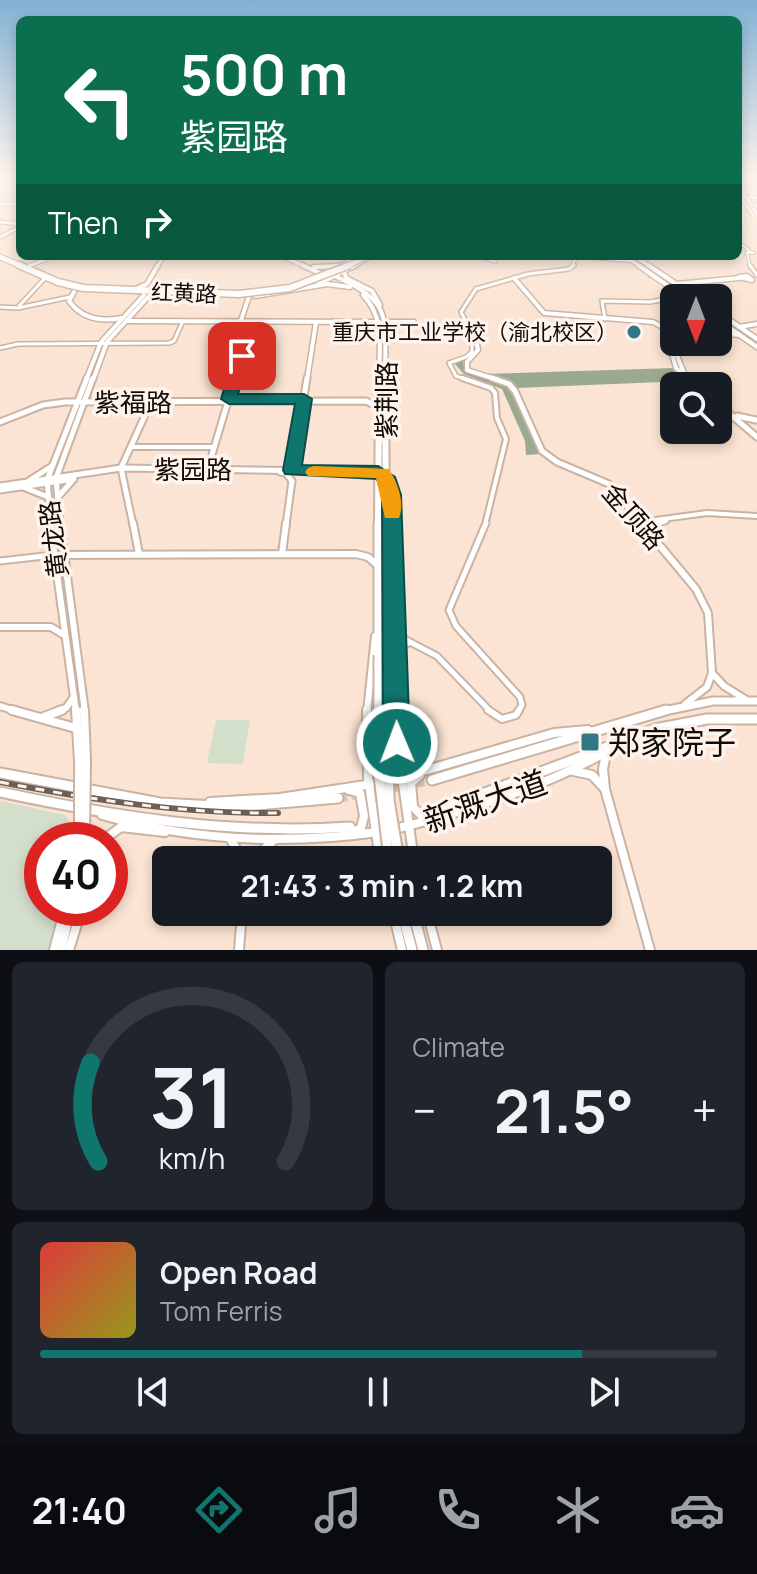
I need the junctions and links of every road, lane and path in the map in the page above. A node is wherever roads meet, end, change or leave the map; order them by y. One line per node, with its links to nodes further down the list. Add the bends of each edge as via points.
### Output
1 (752, 253): 23 (street, via 750,270)
2 (0, 256): 19 (highway, 红黄路); 26 (highway, 红黄路)
3 (44, 260): 19 (street)
4 (163, 260): 35 (street, 黄龙路)
5 (164, 260): 35 (street)
6 (291, 260): 24 (street)
7 (297, 260): 20 (street)
8 (353, 260): 20 (street, via 333,268)
9 (356, 260): 36 (highway, 红黄路, bridge, via 305,285)
10 (357, 260): 24 (street)
11 (359, 260): 21 (street)
12 (490, 260): 18 (street)
13 (574, 260): 27 (street, via 569,269)
14 (631, 260): 25 (main road)
15 (632, 260): 30 (main road)
16 (633, 260): 31 (main road)
17 (634, 260): 22 (main road)
18 (496, 262)
19 (29, 266): 35 (highway, 红黄路, via 75,283)
20 (314, 267): 24 (street)
21 (348, 271): 24 (street); 28 (street, via 344,275)
22 (665, 274)
23 (757, 275): 29 (street)
24 (331, 276): 33 (main road); 36 (street, via 277,288); 37 (street, via 293,291)
25 (648, 276)
26 (46, 277): 34 (highway, 红黄路); 41 (street)
27 (514, 278): 42 (street, via 544,313); 54 (street, via 471,292 461,312)
28 (349, 280): 33 (main road); 39 (street, via 372,291)
29 (753, 281): 32 (street)
30 (666, 284)
31 (676, 284)
32 (696, 284)
33 (357, 289): 37 (main road, via 325,284); 39 (main road); 47 (main road)
34 (72, 291): 35 (highway, 红黄路); 41 (street); 43 (street, via 69,301 77,313)
35 (146, 292): 36 (highway, 红黄路); 43 (street, 黄龙路)
36 (210, 293): 37 (street)
37 (252, 296): 45 (street)
38 (660, 301): 42 (street, via 604,301)
39 (380, 305): 47 (main road, 紫荆路)
40 (0, 307): 41 (street)
41 (18, 308)
42 (605, 319): 51 (street)
43 (120, 321): 44 (street); 56 (street, 黄龙路)
44 (183, 321): 45 (street); 56 (street, via 172,342)
45 (241, 321): 46 (street); 61 (street, via 234,342 242,356)
46 (316, 322): 47 (street); 62 (street)
47 (383, 322): 48 (street); 59 (main road, 紫荆路); 81 (main road, 紫荆路)
48 (414, 322)
49 (732, 322): 52 (main road)
50 (757, 324): 52 (street)
51 (660, 326)
52 (739, 327): 55 (main road)
53 (732, 333): 57 (main road)
54 (475, 334): 90 (street, 金顶路, via 478,350 467,370 509,384 540,449 601,477); 101 (street, via 471,354 449,363 456,376 495,393 505,435 488,518 449,610 456,626 520,697 516,715 502,719 487,712 444,661)
55 (757, 339)
56 (104, 342): 58 (street); 63 (street, 黄龙路)
57 (757, 347)
58 (0, 348)
59 (378, 395): 62 (street, 紫福路); 64 (main road, 紫荆路)
60 (152, 400): 61 (street, 紫福路); 63 (street, 紫福路); 72 (street)
61 (228, 400): 62 (street, 紫福路); 73 (street)
62 (303, 400): 64 (street, 紫福路, via 371,401); 77 (street)
63 (84, 402): 69 (street, 紫福路, via 43,405); 74 (street, 黄龙路)
64 (378, 407): 79 (main road, 紫荆路)
65 (732, 412): 67 (street)
66 (732, 414): 70 (street)
67 (737, 416): 68 (street); 70 (street)
68 (757, 420): 70 (street)
69 (0, 421)
70 (743, 423): 71 (street)
71 (757, 435)
72 (131, 447): 73 (street); 75 (street)
73 (214, 447): 76 (street)
74 (56, 466): 80 (street); 82 (street, 黄龙路); 84 (street, 黄龙路); 85 (street)
75 (121, 470): 76 (street, 紫园路); 80 (street, 紫园路); 92 (street)
76 (207, 470): 77 (street, 紫园路); 83 (street, 紫园路, via 280,472)
77 (292, 470): 78 (street, 紫园路)
78 (304, 472): 79 (street, 紫园路); 83 (street)
79 (378, 472): 81 (street); 96 (main road, 紫荆路)
80 (76, 477): 82 (street, 紫园路); 88 (street)
81 (386, 477): 99 (street, via 391,495); 102 (main road, 紫荆路)
82 (56, 480): 84 (street, 紫园路); 88 (street, 黄龙路)
83 (292, 481): 93 (street)
84 (47, 482): 85 (street, 紫园路); 87 (street, 黄龙路)
85 (24, 485): 86 (street, 紫园路); 87 (street)
86 (0, 488)
87 (48, 497): 94 (street, 黄龙路)
88 (57, 498): 91 (street, 黄龙路)
89 (757, 517): 90 (street, via 708,514)
90 (644, 525): 103 (street, 金顶路, via 696,589 708,613)
91 (62, 551): 92 (street); 94 (street); 113 (street, 黄龙路, via 87,728)
92 (139, 554): 93 (street)
93 (282, 554): 96 (street, via 356,554)
94 (53, 555): 95 (street); 100 (street, 黄龙路)
95 (0, 561)
96 (378, 566): 97 (main road, 紫荆路)
97 (378, 623): 102 (main road, 紫荆路); 118 (street, via 369,701)
98 (0, 627): 100 (street, via 51,627)
99 (394, 633): 101 (street); 102 (street)
100 (67, 638): 104 (street, 黄龙路)
101 (410, 642): 102 (street)
102 (387, 654): 117 (street); 136 (main road, bridge, via 378,767); 137 (main road, bridge, via 388,789)
103 (712, 673): 105 (street); 107 (street, via 707,687)
104 (75, 696): 108 (street, via 66,708); 110 (street, 黄龙路)
105 (752, 701): 107 (main road, 新溉大道)
106 (0, 706): 108 (street)
107 (683, 706): 116 (main road, 新溉大道)
108 (43, 718): 110 (street)
109 (757, 719): 111 (main road, 新溉大道, via 680,723)
110 (79, 729): 113 (street, 黄龙路)
111 (622, 741): 112 (street, 新溉大道); 122 (main road, 新溉大道)
112 (607, 753): 114 (street, 新溉大道); 119 (street)
113 (83, 761): 125 (street, bridge)
114 (573, 771): 119 (street, via 592,775); 124 (street, 新溉大道)
115 (0, 773): 121 (main road, 新溉大道, via 191,805 264,806)
116 (430, 776): 117 (street, 新溉大道); 124 (street, via 411,783 413,807 422,816)
117 (400, 779): 118 (street, 新溉大道); 127 (street)
118 (369, 785): 121 (street, 新溉大道); 130 (street)
119 (605, 789): 155 (street)
120 (0, 792): 123 (main road, 新溉大道)
121 (338, 794): 128 (street, via 356,791 362,798 361,828)
122 (437, 811)
123 (101, 815): 128 (main road, 新溉大道, via 232,831); 129 (street, 新溉大道)
124 (447, 816): 127 (street, 新溉大道)
125 (82, 822)
126 (128, 827): 129 (street)
127 (407, 827): 130 (street, 新溉大道); 138 (street)
128 (347, 831): 130 (street, 新溉大道); 132 (street, 新溉大道)
129 (187, 832): 131 (street, 新溉大道)
130 (373, 833): 135 (street)
131 (230, 839): 132 (street, 新溉大道); 133 (street)
132 (274, 840): 134 (street)
133 (234, 846)
134 (267, 846)
135 (376, 846)
136 (387, 846)
137 (397, 846)
138 (411, 846)
139 (60, 926): 147 (street)
140 (67, 926): 148 (street)
141 (76, 926): 149 (street)
142 (241, 926): 150 (street)
143 (396, 926): 151 (street)
144 (406, 926): 152 (main road)
145 (417, 926): 153 (main road)
146 (431, 926): 154 (street)
147 (54, 950)
148 (61, 950)
149 (69, 950)
150 (239, 950)
151 (402, 950)
152 (412, 950)
153 (423, 950)
154 (437, 950)
155 (650, 950)

